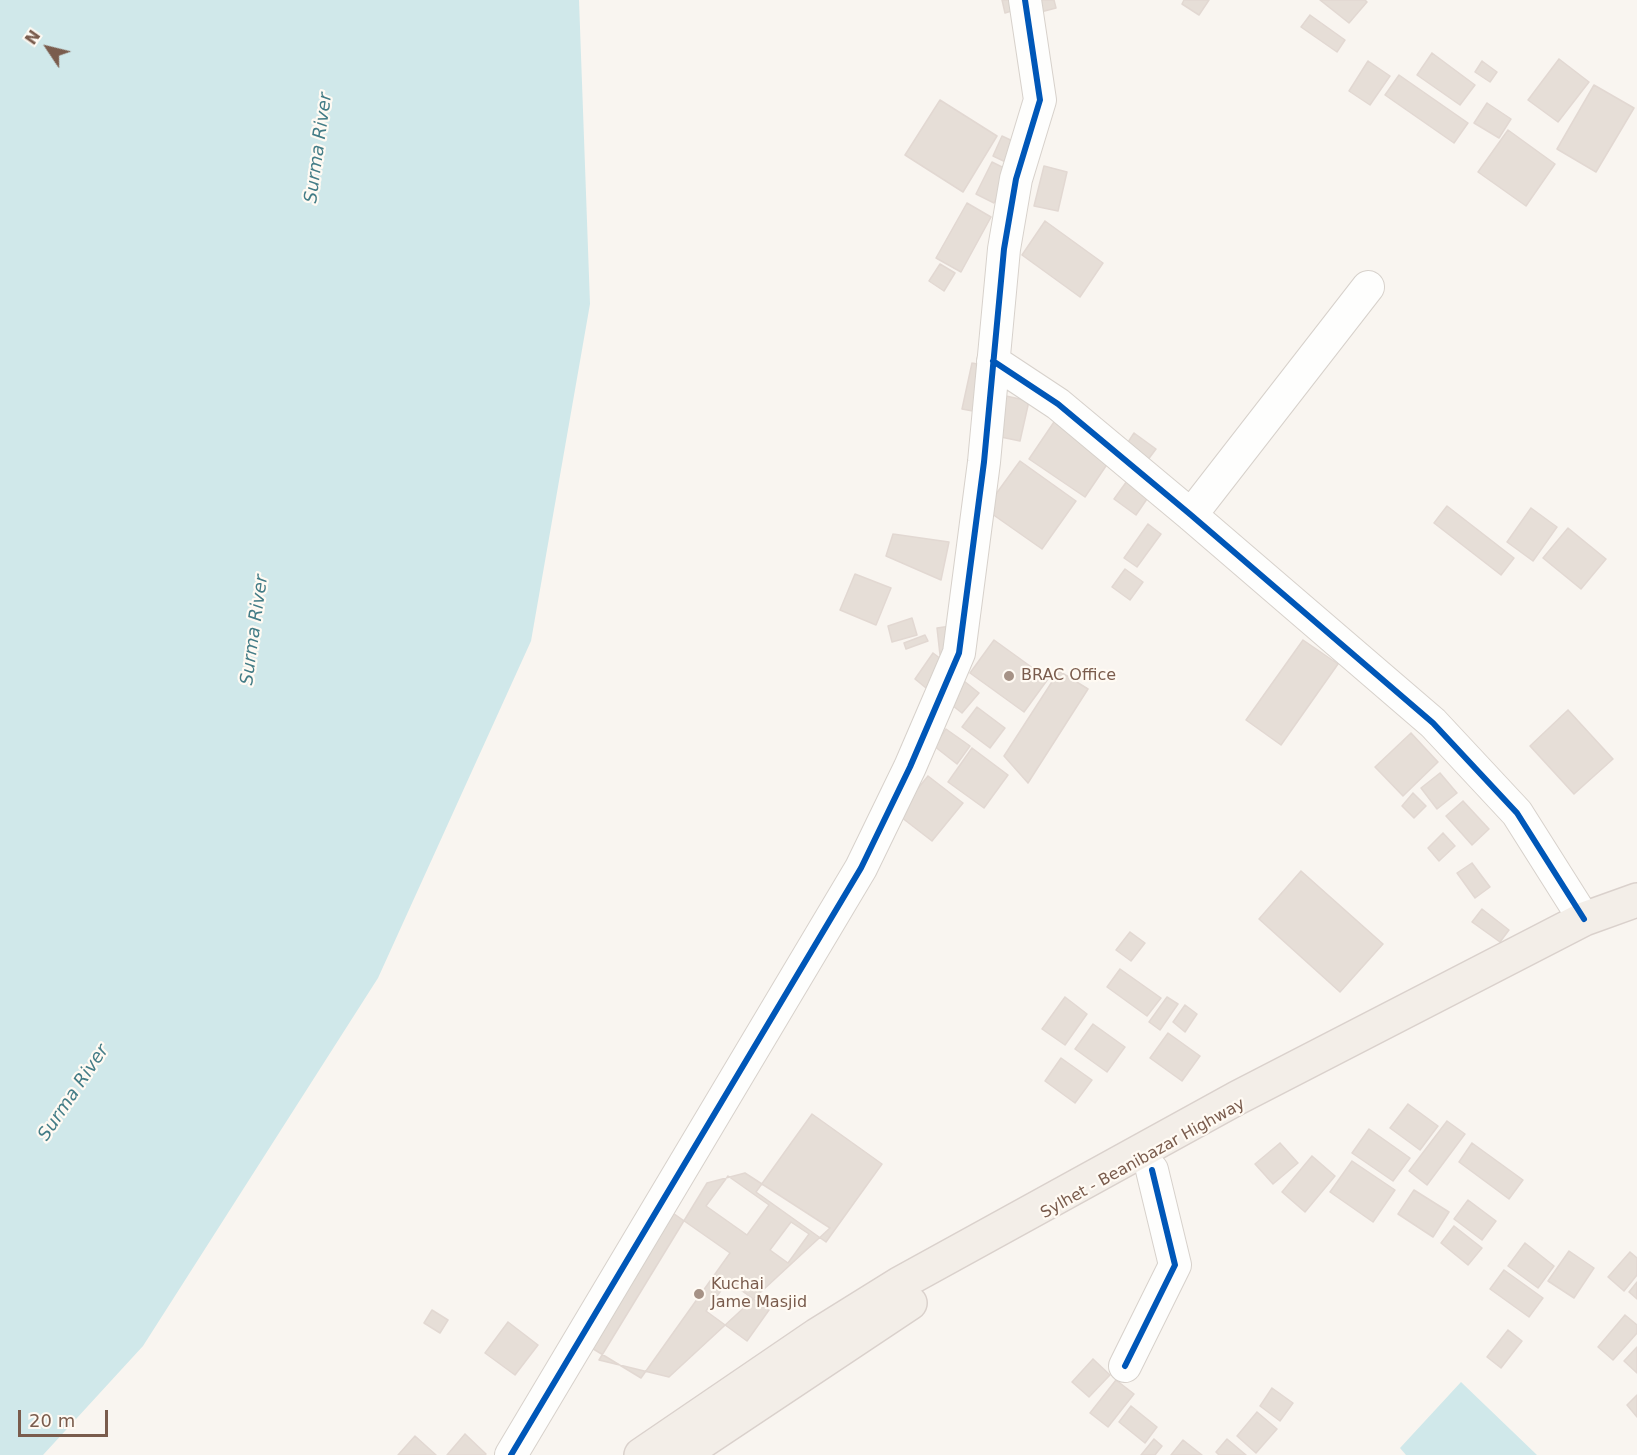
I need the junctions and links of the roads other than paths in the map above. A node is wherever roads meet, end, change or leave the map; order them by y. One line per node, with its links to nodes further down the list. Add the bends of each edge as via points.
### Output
1 (1024, 0): 3 (street, via 1040,100 1016,179 1004,249)
2 (1368, 287): 4 (street)
3 (993, 361): 4 (street, via 1058,404); 10 (street, via 959,653 910,767 861,868)
4 (1191, 515): 6 (street, via 1433,723 1517,813)
5 (1637, 900): 6 (main road, Sylhet - Beanibazar Highway)
6 (1584, 919): 11 (main road, Sylhet - Beanibazar Highway, via 1237,1098 899,1284)
7 (1637, 923): 8 (main road, Sylhet - Beanibazar Highway, via 1594,938)
8 (1152, 1170): 9 (street, via 1175,1265); 12 (main road, Sylhet - Beanibazar Highway, via 911,1302)
9 (1125, 1366)
10 (511, 1455)
11 (641, 1455)
12 (682, 1455)

